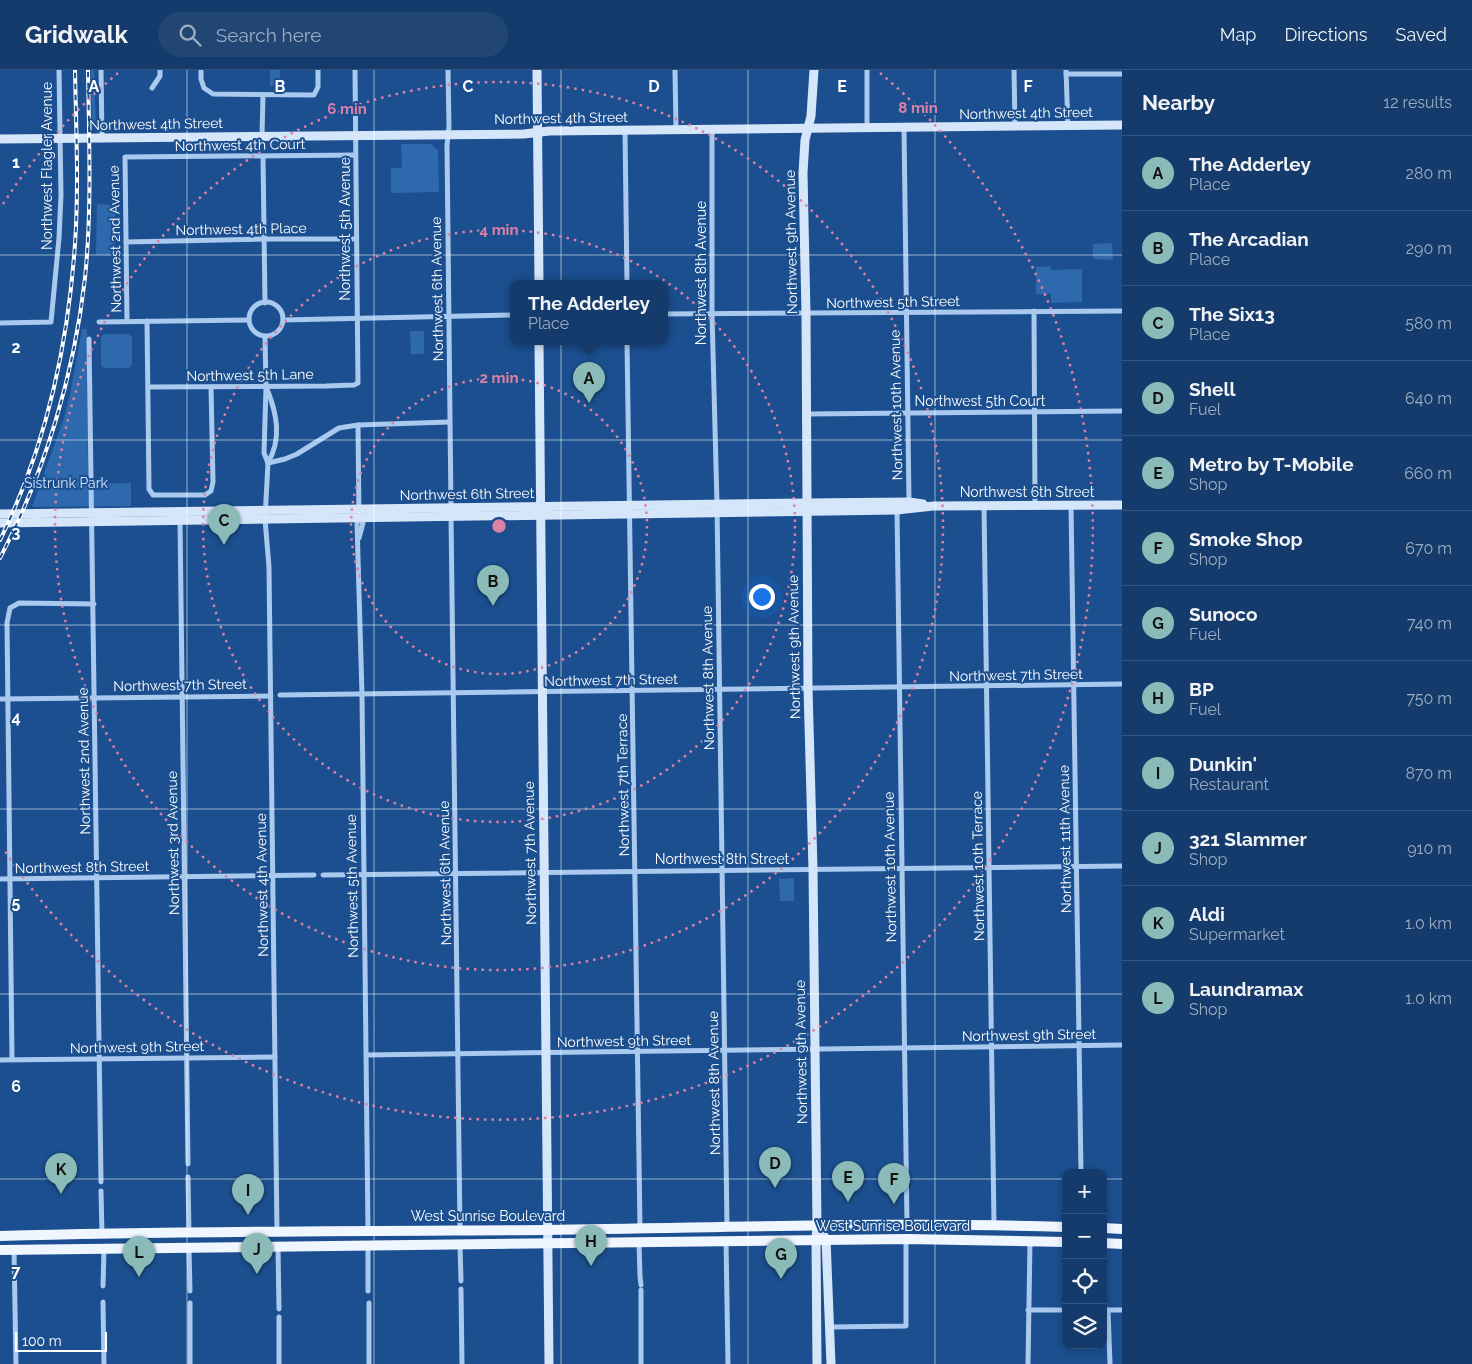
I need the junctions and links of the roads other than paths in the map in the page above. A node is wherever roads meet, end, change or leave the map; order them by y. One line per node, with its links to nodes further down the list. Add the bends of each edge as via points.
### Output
1 (59, 70): 30 (street, Northwest Flagler Avenue)
2 (101, 70): 31 (street)
3 (160, 70): 15 (street)
4 (201, 70): 16 (street, via 204,88 213,94)
5 (318, 70): 16 (street, via 318,87 314,94)
6 (355, 70): 28 (street, Northwest 5th Avenue)
7 (448, 70): 27 (street, Northwest 6th Avenue)
8 (537, 70): 26 (street)
9 (675, 70): 23 (street)
10 (814, 70): 22 (street, Northwest 9th Avenue, via 812,116)
11 (867, 70): 20 (street)
12 (1014, 70): 19 (street)
13 (1066, 72): 14 (street); 18 (street)
14 (1122, 74)
15 (152, 88)
16 (263, 95): 29 (street)
17 (1122, 125): 18 (street, Northwest 4th Street)
18 (1068, 126): 19 (street, Northwest 4th Street)
19 (1015, 127): 21 (street, Northwest 4th Street)
20 (867, 128): 21 (street, Northwest 4th Street); 22 (street, Northwest 4th Street)
21 (904, 128): 45 (street, Northwest 10th Avenue)
22 (808, 129): 24 (street, Northwest 4th Street); 47 (street, Northwest 9th Avenue, via 803,173)
23 (676, 130): 24 (street, Northwest 4th Street); 25 (street, Northwest 4th Street)
24 (712, 130): 44 (street, Northwest 8th Avenue)
25 (625, 131): 26 (street, Northwest 4th Street); 40 (street)
26 (537, 133): 27 (street, Northwest 4th Street); 39 (street)
27 (448, 134): 28 (street, Northwest 4th Street); 49 (street, Northwest 6th Avenue)
28 (355, 135): 29 (street, Northwest 4th Street); 33 (street, Northwest 5th Avenue)
29 (262, 136): 31 (street, Northwest 4th Street)
30 (60, 138): 31 (street, Northwest 4th Street); 32 (street, Northwest 4th Street); 56 (street, Northwest Flagler Avenue, via 59,238 52,322)
31 (102, 138)
32 (0, 139)
33 (355, 155): 34 (street, Northwest 4th Court); 37 (street, Northwest 5th Avenue)
34 (263, 156): 35 (street, Northwest 4th Court); 36 (street)
35 (125, 157): 38 (street, Northwest 2nd Avenue)
36 (264, 239): 37 (street, Northwest 4th Place); 38 (street, Northwest 4th Place); 41 (street)
37 (356, 239): 50 (street, Northwest 5th Avenue)
38 (126, 242): 53 (street, Northwest 2nd Avenue)
39 (539, 280)
40 (627, 280)
41 (265, 302): 51 (street, via 252,310); 52 (street, via 278,307)
42 (1034, 311): 43 (street, Northwest 5th Street); 45 (street, Northwest 5th Street); 67 (street)
43 (1122, 311)
44 (712, 313): 46 (street, Northwest 5th Street); 47 (street, Northwest 5th Street); 79 (street, Northwest 8th Avenue)
45 (906, 313): 47 (street, Northwest 5th Street); 66 (street, Northwest 10th Avenue)
46 (668, 314)
47 (806, 314): 68 (street, Northwest 9th Avenue)
48 (510, 315): 49 (street)
49 (449, 316): 50 (street); 69 (street, Northwest 6th Avenue)
50 (356, 318): 52 (street); 61 (street, Northwest 5th Avenue, via 358,383)
51 (249, 320): 54 (street); 57 (street, via 252,330)
52 (283, 320): 57 (street, via 276,333)
53 (127, 321): 54 (street); 55 (street)
54 (147, 321): 63 (street)
55 (99, 322)
56 (0, 323)
57 (265, 337): 62 (street, Northwest 4th Avenue)
58 (89, 339): 87 (street, Northwest 2nd Avenue)
59 (539, 345): 82 (street, Northwest 7th Avenue)
60 (627, 345): 80 (street, Northwest 7th Terrace)
61 (354, 385): 62 (street, Northwest 5th Lane)
62 (266, 386): 64 (street, Northwest 5th Lane); 71 (street, Northwest 4th Avenue, via 264,453); 71 (street, Northwest 4th Avenue, via 275,410 278,432)
63 (148, 387): 64 (street, Northwest 5th Lane); 64 (street, via 149,489 153,495 160,496 206,495 211,491)
64 (211, 387)
65 (1122, 411): 67 (street, Northwest 5th Court)
66 (907, 412): 67 (street, Northwest 5th Court); 68 (street, Northwest 5th Court); 72 (street, Northwest 10th Avenue)
67 (1034, 412): 77 (street)
68 (807, 414): 78 (street, Northwest 9th Avenue)
69 (449, 422): 70 (street); 83 (street, Northwest 6th Avenue)
70 (358, 425): 71 (street, via 339,428 297,454); 84 (street, Northwest 5th Avenue)
71 (268, 463): 86 (street, Northwest 4th Avenue)
72 (909, 502): 75 (street, Northwest 6th Street); 78 (street, Northwest 6th Street)
73 (1071, 505): 74 (street, Northwest 6th Street); 77 (street, Northwest 6th Street); 93 (street, Northwest 11th Avenue)
74 (1122, 505)
75 (933, 506): 76 (street, Northwest 6th Street); 81 (street, Northwest 6th Street)
76 (984, 506): 77 (street, Northwest 6th Street); 94 (street, Northwest 10th Terrace)
77 (1035, 506)
78 (806, 507): 79 (street, Northwest 6th Street); 81 (street, Northwest 6th Street); 96 (street, Northwest 9th Avenue)
79 (717, 509): 80 (street, Northwest 6th Street); 98 (street, Northwest 8th Avenue)
80 (629, 510): 82 (street, Northwest 6th Street); 97 (street, Northwest 7th Terrace)
81 (897, 510): 95 (street, Northwest 10th Avenue)
82 (541, 511): 83 (street, Northwest 6th Street); 99 (street, Northwest 7th Avenue)
83 (451, 512): 84 (street, Northwest 6th Street); 100 (street, Northwest 6th Avenue)
84 (359, 513): 86 (street, Northwest 6th Street); 102 (street, Northwest 5th Avenue, via 356,523)
85 (0, 514): 87 (street, Northwest 6th Street)
86 (268, 516): 87 (street, Northwest 6th Street); 88 (street, Northwest 6th Street); 90 (street, Northwest 4th Avenue); 90 (street, Northwest 4th Avenue)
87 (92, 517): 88 (street, Northwest 6th Street); 89 (street, Northwest 6th Street); 91 (street, Northwest 2nd Avenue)
88 (180, 520): 103 (street, Northwest 3rd Avenue)
89 (0, 523)
90 (267, 538): 104 (street, Northwest 4th Avenue)
91 (94, 604): 105 (street, Northwest 2nd Avenue); 107 (street, via 19,603 10,608 7,623)
92 (1122, 684): 93 (street, Northwest 7th Street)
93 (1074, 685): 94 (street, Northwest 7th Street); 108 (street, Northwest 11th Avenue)
94 (986, 686): 95 (street, Northwest 7th Street); 110 (street, Northwest 10th Terrace)
95 (900, 687): 96 (street, Northwest 7th Street); 111 (street, Northwest 10th Avenue)
96 (808, 688): 98 (street, Northwest 7th Street); 112 (street, Northwest 9th Avenue)
97 (633, 690): 98 (street, Northwest 7th Street); 99 (street, Northwest 7th Street); 114 (street, Northwest 7th Terrace)
98 (720, 690): 113 (street, Northwest 8th Avenue)
99 (543, 692): 100 (street, Northwest 7th Street); 115 (street, Northwest 7th Avenue)
100 (454, 694): 102 (street, Northwest 7th Street); 116 (street, Northwest 6th Avenue)
101 (280, 695): 102 (street, Northwest 7th Street)
102 (362, 695): 117 (street, Northwest 5th Avenue)
103 (182, 696): 104 (street, Northwest 7th Street); 105 (street, Northwest 7th Street); 120 (street, Northwest 3rd Avenue)
104 (271, 696): 121 (street, Northwest 4th Avenue)
105 (95, 698): 107 (street, Northwest 7th Street); 122 (street, Northwest 2nd Avenue)
106 (0, 699): 107 (street, Northwest 7th Street)
107 (7, 699): 124 (street)
108 (1077, 866): 109 (street, Northwest 8th Street); 110 (street, Northwest 8th Street); 126 (street, Northwest 11th Avenue)
109 (1122, 866)
110 (990, 867): 111 (street, Northwest 8th Street); 128 (street, Northwest 10th Terrace)
111 (902, 868): 112 (street, Northwest 8th Street); 127 (street, Northwest 10th Avenue)
112 (813, 869): 113 (street, Northwest 8th Street); 130 (street, Northwest 9th Avenue)
113 (722, 870): 114 (street, Northwest 8th Street); 129 (street, Northwest 8th Avenue)
114 (636, 871): 115 (street, Northwest 8th Street); 131 (street, Northwest 7th Terrace)
115 (544, 872): 116 (street, Northwest 8th Street); 133 (street, Northwest 7th Avenue)
116 (456, 873): 117 (street, Northwest 8th Street); 132 (street, Northwest 6th Avenue)
117 (363, 874): 119 (street, Northwest 8th Street); 134 (street, Northwest 5th Avenue)
118 (314, 875): 121 (street, Northwest 8th Street)
119 (323, 875)
120 (185, 876): 121 (street, Northwest 8th Street); 122 (street, Northwest 8th Street); 136 (street, Northwest 3rd Avenue)
121 (273, 876): 135 (street, Northwest 4th Avenue)
122 (97, 878): 124 (street, Northwest 8th Street); 138 (street, Northwest 2nd Avenue)
123 (0, 879): 124 (street, Northwest 8th Street)
124 (9, 879): 137 (street)
125 (1122, 1045): 126 (street, Northwest 9th Street)
126 (1078, 1046): 128 (street, Northwest 9th Street); 141 (street, Northwest 11th Avenue)
127 (905, 1048): 128 (street, Northwest 9th Street); 130 (street, Northwest 9th Street); 145 (street, Northwest 10th Avenue)
128 (992, 1048): 147 (street, Northwest 10th Terrace)
129 (725, 1050): 130 (street, Northwest 9th Street); 131 (street, Northwest 9th Street); 148 (street, Northwest 8th Avenue)
130 (814, 1050): 146 (street, Northwest 9th Avenue)
131 (637, 1052): 133 (street, Northwest 9th Street); 151 (street, Northwest 7th Terrace)
132 (458, 1054): 133 (street, Northwest 9th Street); 134 (street, Northwest 9th Street); 155 (street, Northwest 6th Avenue)
133 (546, 1054): 156 (street, Northwest 7th Avenue)
134 (366, 1055): 154 (street, Northwest 5th Avenue)
135 (275, 1056): 136 (street, Northwest 9th Street); 157 (street, Northwest 4th Avenue)
136 (187, 1058): 138 (street, Northwest 9th Street); 140 (street, Northwest 3rd Avenue)
137 (12, 1059): 138 (street, Northwest 9th Street); 139 (street, Northwest 9th Street)
138 (99, 1059): 143 (street, Northwest 2nd Avenue)
139 (0, 1060)
140 (188, 1164)
141 (1081, 1169)
142 (188, 1177): 158 (street)
143 (101, 1182)
144 (101, 1190): 159 (street)
145 (907, 1224): 146 (main road, West Sunrise Boulevard); 147 (main road, West Sunrise Boulevard)
146 (817, 1225): 148 (main road, West Sunrise Boulevard); 162 (street)
147 (994, 1225): 149 (main road, West Sunrise Boulevard)
148 (728, 1226): 151 (main road, West Sunrise Boulevard)
149 (1050, 1227): 150 (main road, West Sunrise Boulevard); 165 (main road, via 1033,1234)
150 (1062, 1227)
151 (640, 1228): 156 (main road, West Sunrise Boulevard)
152 (1107, 1228): 153 (main road)
153 (1122, 1229)
154 (368, 1230): 155 (main road, West Sunrise Boulevard); 157 (main road, West Sunrise Boulevard); 172 (main road, via 362,1241)
155 (460, 1230): 156 (main road, West Sunrise Boulevard)
156 (548, 1230): 170 (street, Northwest 7th Avenue)
157 (277, 1232): 158 (main road, West Sunrise Boulevard)
158 (189, 1233): 160 (main road, West Sunrise Boulevard)
159 (102, 1234): 160 (main road, West Sunrise Boulevard); 161 (main road, West Sunrise Boulevard)
160 (126, 1234): 176 (main road, via 106,1243)
161 (0, 1236)
162 (821, 1239): 163 (main road, West Sunrise Boulevard); 164 (main road, West Sunrise Boulevard); 194 (street); 204 (street)
163 (906, 1239): 165 (main road, West Sunrise Boulevard); 194 (street, via 906,1326)
164 (726, 1240): 166 (main road, West Sunrise Boulevard); 203 (street)
165 (1030, 1241): 167 (main road, West Sunrise Boulevard); 188 (street)
166 (639, 1242): 170 (main road, West Sunrise Boulevard); 202 (street)
167 (1062, 1242)
168 (1107, 1243): 171 (main road)
169 (460, 1244): 170 (main road, West Sunrise Boulevard); 173 (main road, West Sunrise Boulevard); 179 (street)
170 (548, 1244): 201 (street, Northwest 7th Avenue)
171 (1122, 1244)
172 (351, 1246): 173 (main road, West Sunrise Boulevard); 174 (main road, West Sunrise Boulevard)
173 (368, 1246): 183 (street)
174 (278, 1247): 175 (main road, West Sunrise Boulevard); 187 (street)
175 (189, 1248): 176 (main road, West Sunrise Boulevard); 182 (street)
176 (104, 1249): 178 (main road, West Sunrise Boulevard); 180 (street)
177 (0, 1250): 178 (main road, West Sunrise Boulevard)
178 (14, 1250): 195 (street)
179 (461, 1281)
180 (103, 1286)
181 (461, 1289): 200 (street)
182 (190, 1291)
183 (368, 1291)
184 (103, 1302): 196 (street)
185 (190, 1303): 197 (street)
186 (369, 1303): 199 (street)
187 (279, 1309)
188 (1028, 1310): 189 (street); 206 (street)
189 (1062, 1310)
190 (1107, 1310): 191 (street)
191 (1122, 1310)
192 (279, 1317): 198 (street)
193 (1107, 1324): 207 (street)
194 (831, 1327): 205 (street)
195 (16, 1364)
196 (104, 1364)
197 (190, 1364)
198 (280, 1364)
199 (369, 1364)
200 (462, 1364)
201 (549, 1364)
202 (641, 1364)
203 (728, 1364)
204 (817, 1364)
205 (831, 1364)
206 (1028, 1364)
207 (1110, 1364)

